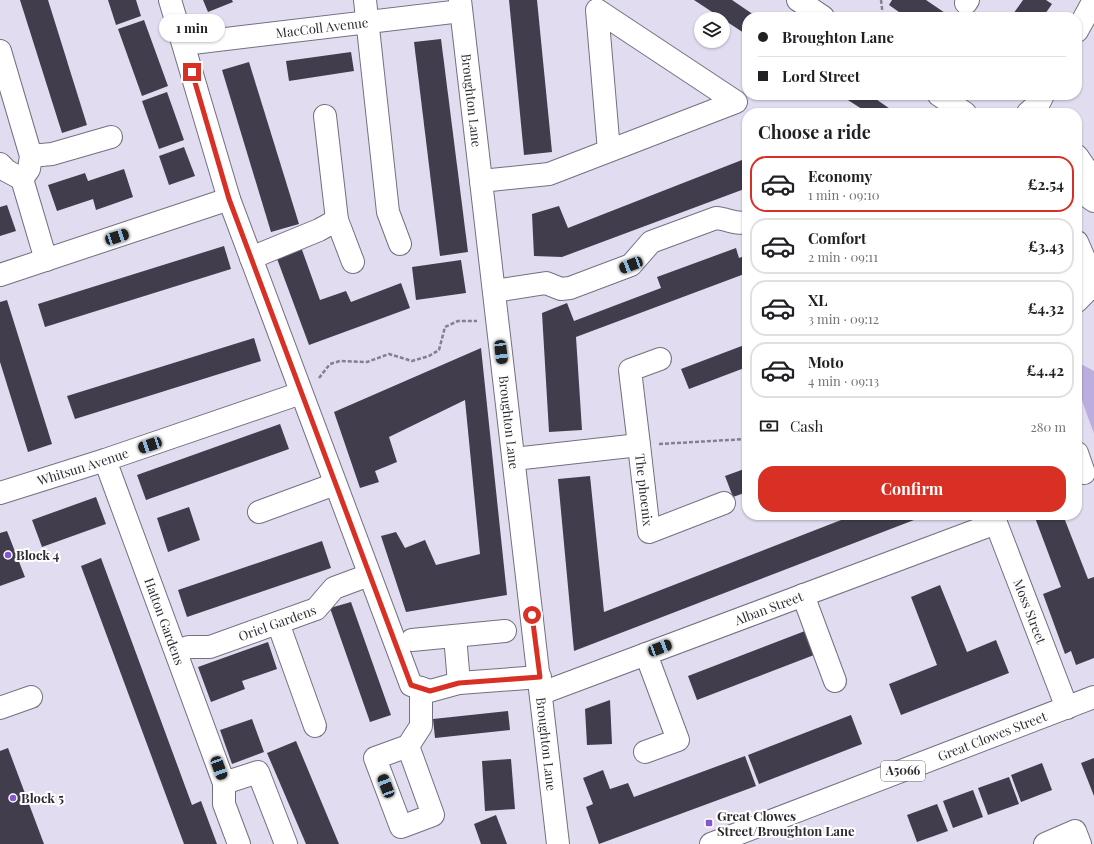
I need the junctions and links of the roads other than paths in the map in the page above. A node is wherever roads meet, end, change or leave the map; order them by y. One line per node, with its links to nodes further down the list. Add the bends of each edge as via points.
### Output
1 (170, 0): 9 (street)
2 (365, 0): 8 (street)
3 (798, 0): 6 (street)
4 (1086, 3): 7 (street)
5 (460, 5): 8 (street, MacColl Avenue); 21 (street, Broughton Lane)
6 (816, 12)
7 (1082, 15)
8 (367, 22): 9 (street, MacColl Avenue); 27 (street, via 388,212)
9 (184, 44): 23 (street)
10 (0, 51): 16 (street)
11 (946, 100): 12 (street)
12 (958, 108)
13 (325, 116): 25 (street)
14 (111, 137): 16 (street, via 52,154)
15 (609, 151): 15 (street, via 736,102 597,10 598,18); 21 (street, via 549,174)
16 (31, 156): 20 (street, via 29,169)
17 (1082, 162): 19 (street)
18 (0, 164): 20 (street)
19 (1094, 177)
20 (22, 179): 30 (street)
21 (481, 181): 35 (street, Broughton Lane)
22 (1082, 193): 24 (street)
23 (229, 199): 29 (street); 30 (street)
24 (1094, 201)
25 (337, 220): 29 (street); 31 (street)
26 (742, 223): 35 (street, via 735,224 716,218 652,242 631,265 570,288 561,289 546,284)
27 (400, 244)
28 (1082, 253): 33 (street)
29 (251, 258): 38 (street)
30 (46, 260): 32 (street)
31 (352, 262)
32 (0, 275)
33 (1094, 281)
34 (1094, 284): 36 (street)
35 (494, 291): 40 (street, Broughton Lane)
36 (1082, 295)
37 (660, 359): 39 (street, via 630,370)
38 (301, 393): 41 (street, Whitsun Avenue); 42 (street)
39 (639, 445): 40 (street, The phoenix); 44 (street, The phoenix, via 648,532)
40 (514, 459): 58 (street, Broughton Lane)
41 (105, 460): 43 (street, Whitsun Avenue); 54 (street, Hatton Gardens)
42 (335, 484): 45 (street); 48 (street)
43 (0, 493)
44 (724, 503)
45 (259, 512)
46 (990, 520): 49 (street, Alban Street)
47 (993, 520): 63 (street, Moss Street)
48 (369, 575): 50 (street, Oriel Gardens, via 334,588 316,609); 59 (street, via 411,685)
49 (803, 595): 55 (street, Alban Street); 56 (street)
50 (278, 623): 54 (street, Oriel Gardens, via 210,647 189,647); 64 (street)
51 (505, 631): 52 (street)
52 (454, 636): 53 (street); 57 (street)
53 (412, 640)
54 (177, 651): 67 (street, Hatton Gardens)
55 (646, 654): 58 (street, Alban Street); 66 (street, via 678,740)
56 (835, 681)
57 (459, 683): 58 (street, Alban Street); 59 (street, Alban Street, via 430,691)
58 (541, 685): 70 (street, Broughton Lane)
59 (421, 688): 65 (street, via 421,726)
60 (31, 697): 62 (street)
61 (1094, 697): 63 (street, Great Clowes Street / A5066)
62 (0, 708)
63 (1067, 708): 71 (street, Great Clowes Street / A5066)
64 (316, 726)
65 (408, 746)
66 (645, 752)
67 (224, 783): 68 (street, Hatton Gardens, via 224,804); 69 (street, via 258,772)
68 (239, 844)
69 (286, 844)
70 (558, 844)
71 (711, 844)
72 (1046, 844): 73 (street, via 1075,831)
73 (1080, 844)

